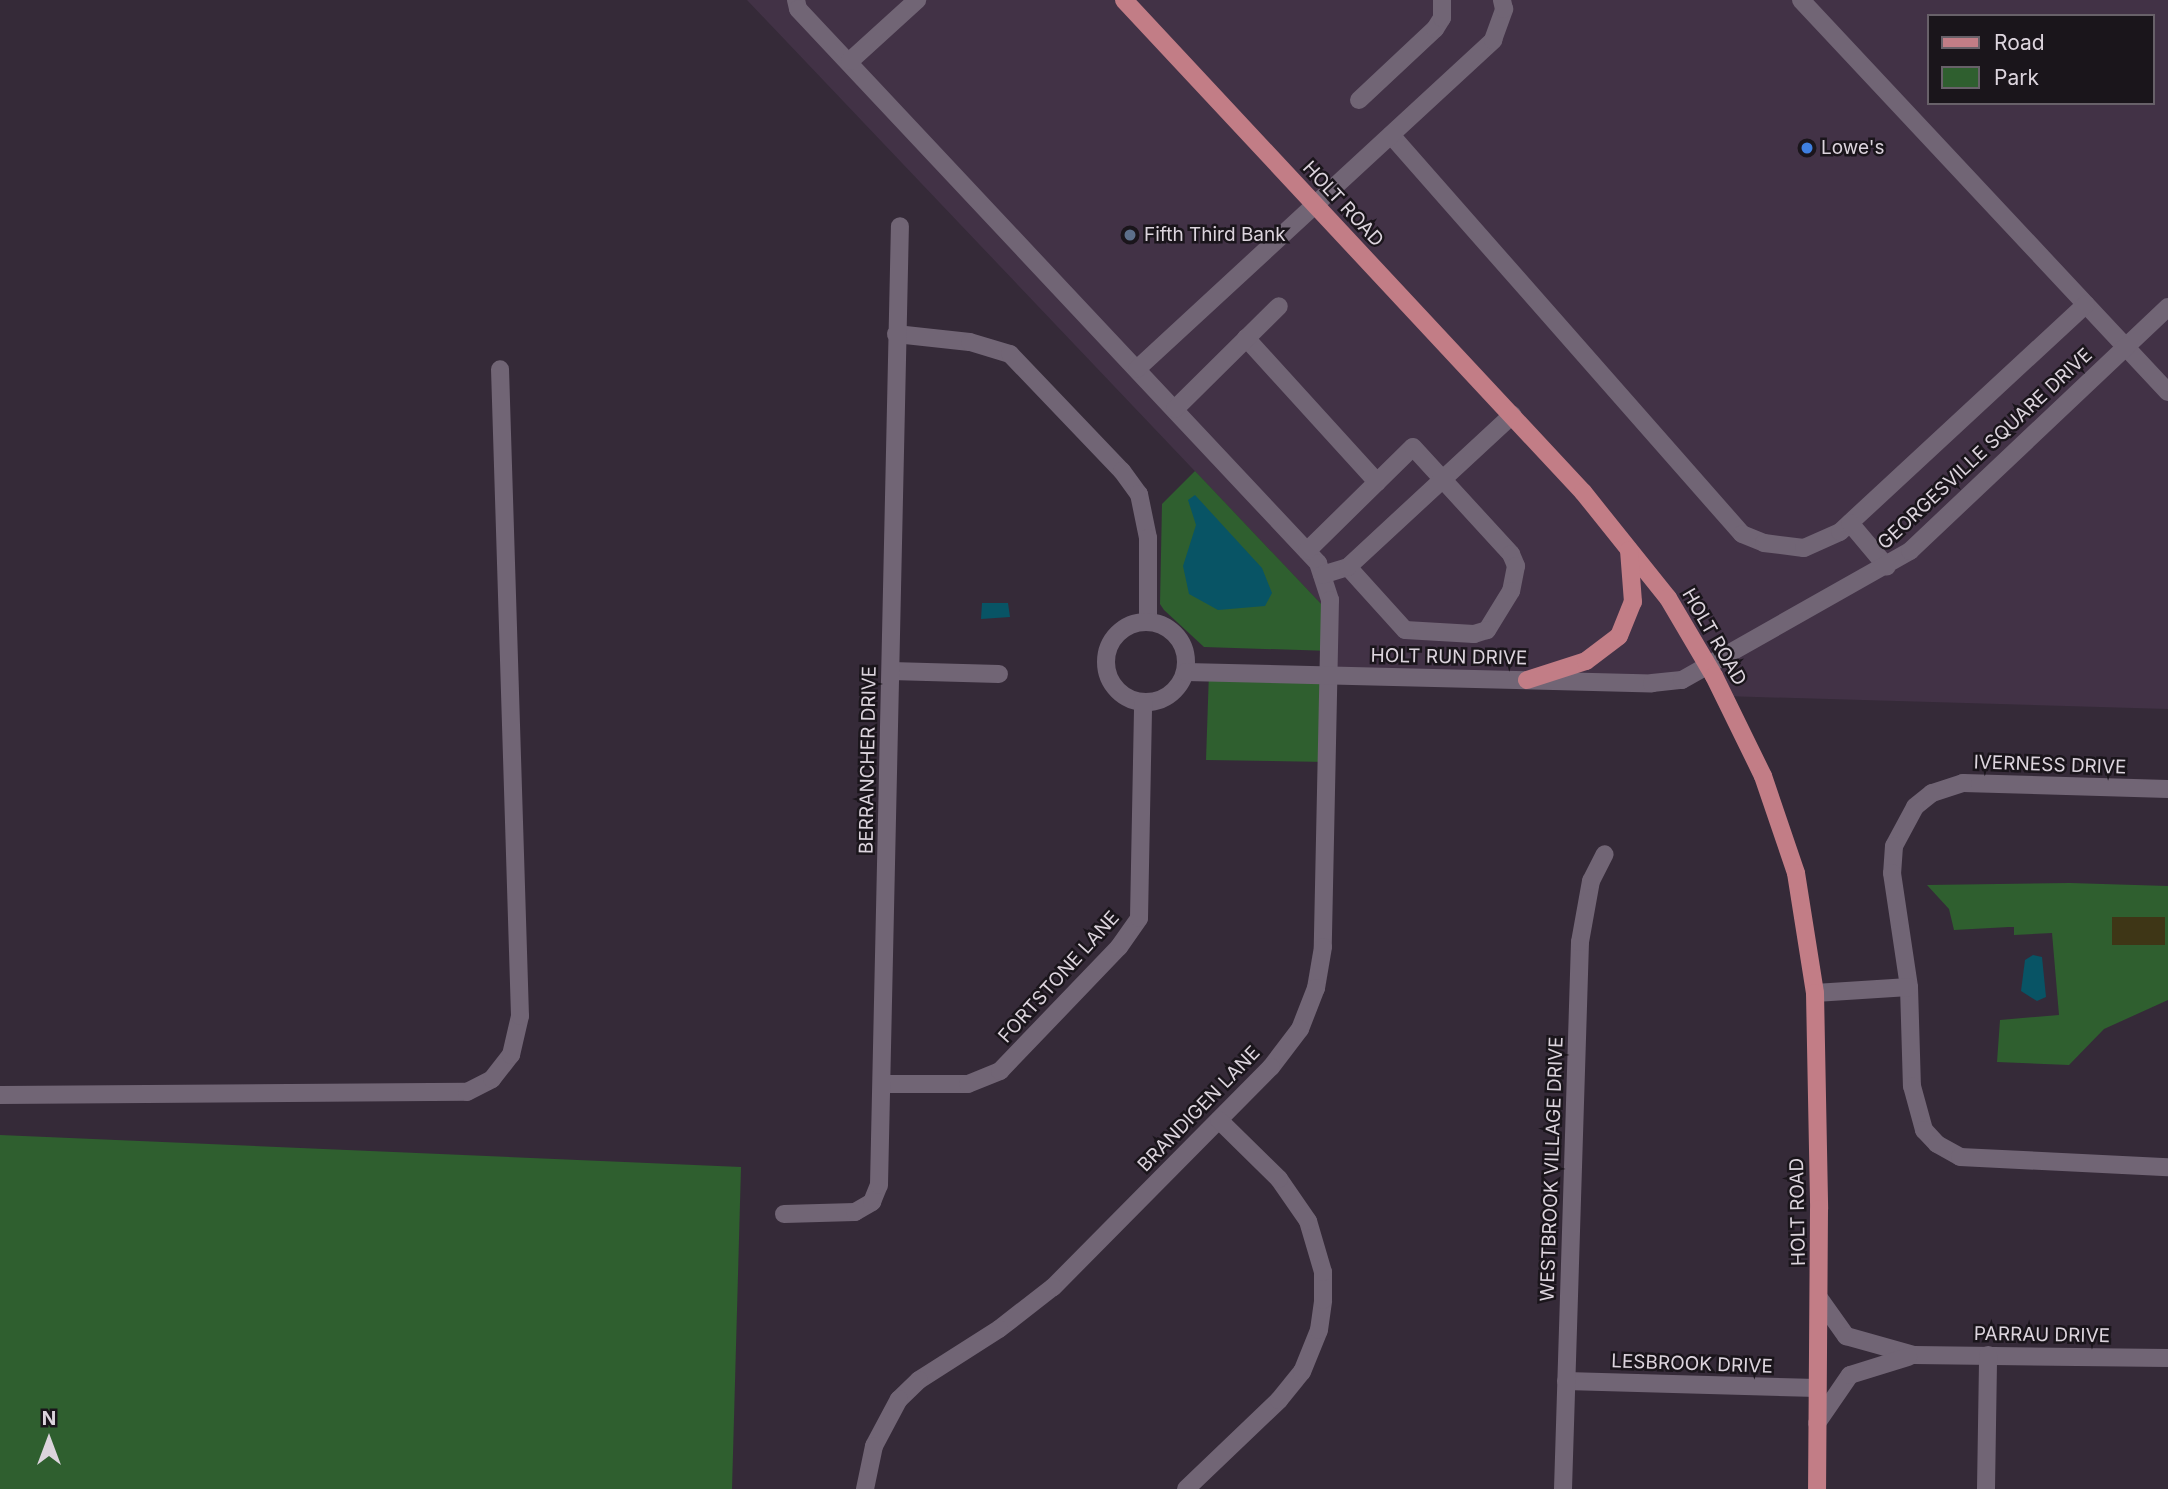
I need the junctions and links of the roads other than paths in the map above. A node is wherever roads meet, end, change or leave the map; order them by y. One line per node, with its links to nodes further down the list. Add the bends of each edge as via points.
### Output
1 (796, 0): 7 (street, BRANDIGEN LANE, via 798,9)
2 (917, 0): 7 (street)
3 (1124, 0): 10 (main road, HOLT ROAD)
4 (1442, 0): 8 (street, via 1442,18 1435,29)
5 (1502, 0): 9 (street, via 1504,9 1493,40)
6 (1801, 0): 12 (street)
7 (850, 61): 19 (street, BRANDIGEN LANE)
8 (1359, 100)
9 (1391, 135): 10 (street); 25 (street, via 1742,534 1764,543 1804,548)
10 (1315, 205): 19 (street); 22 (main road, HOLT ROAD)
11 (900, 226): 15 (street, BERRANCHER DRIVE)
12 (2085, 304): 17 (street); 25 (street)
13 (1279, 306): 16 (street)
14 (2168, 307): 17 (street, GEORGESVILLE SQUARE DRIVE)
15 (896, 334): 31 (street, via 982,344 1010,354 1122,471 1139,495 1148,538); 33 (street, BERRANCHER DRIVE)
16 (1246, 338): 21 (street); 24 (street)
17 (2126, 347): 20 (street); 29 (street, GEORGESVILLE SQUARE DRIVE, via 1910,551)
18 (500, 369): 44 (street, via 520,1016 511,1055 492,1079 467,1092)
19 (1138, 369): 21 (street, BRANDIGEN LANE)
20 (2168, 392)
21 (1175, 409): 27 (street, BRANDIGEN LANE)
22 (1511, 415): 23 (street); 26 (main road, HOLT ROAD)
23 (1442, 479): 24 (street, via 1412,447); 28 (street); 28 (street, via 1511,554 1516,566 1511,591 1487,630 1474,634 1405,630)
24 (1377, 482): 27 (street)
25 (1850, 523): 29 (street)
26 (1629, 550): 32 (main road, HOLT ROAD, via 1668,598); 37 (main road, via 1633,602 1619,636 1586,661)
27 (1307, 551): 30 (street, BRANDIGEN LANE)
28 (1348, 567): 30 (street)
29 (1887, 567): 32 (street, GEORGESVILLE SQUARE DRIVE)
30 (1322, 575): 36 (street, BRANDIGEN LANE, via 1331,600)
31 (1148, 621): 34 (street, via 1165,626 1179,638 1186,654); 38 (street, via 1119,632 1106,659 1115,688)
32 (1708, 666): 37 (street, HOLT RUN DRIVE, via 1682,680 1652,683); 42 (main road, HOLT ROAD, via 1781,823 1796,873)
33 (891, 671): 35 (street); 43 (street, BERRANCHER DRIVE)
34 (1186, 672): 36 (street, HOLT RUN DRIVE); 38 (street, via 1170,695)
35 (999, 674)
36 (1331, 675): 37 (street, HOLT RUN DRIVE); 45 (street, BRANDIGEN LANE, via 1323,947 1316,988 1300,1029 1271,1067)
37 (1527, 680)
38 (1143, 702): 43 (street, FORTSTONE LANE, via 1139,918 1119,947 1000,1071 968,1084)
39 (2168, 789): 41 (street, IVERNESS DRIVE, via 1998,782 1963,783 1932,793 1903,822 1894,846 1892,873)
40 (1605, 854): 52 (street, WESTBROOK VILLAGE DRIVE, via 1591,881 1580,942)
41 (1909, 987): 42 (street); 46 (street, IVERNESS DRIVE, via 1912,1086 1924,1129 1937,1144 1960,1157)
42 (1815, 993): 48 (main road, HOLT ROAD)
43 (882, 1084): 47 (street, BERRANCHER DRIVE, via 879,1185 872,1202 844,1213)
44 (0, 1095)
45 (1219, 1120): 55 (street, BRANDIGEN LANE, via 1053,1287 999,1329 919,1380 899,1399 874,1446); 56 (street, via 1279,1179 1308,1221 1323,1272 1323,1300 1319,1330 1302,1372)
46 (2168, 1167)
47 (784, 1214)
48 (1819, 1298): 49 (street, PARRAU DRIVE, via 1846,1336); 53 (main road, HOLT ROAD)
49 (1914, 1355): 50 (street, PARRAU DRIVE); 54 (street, PARRAU DRIVE, via 1850,1375)
50 (1987, 1355): 51 (street, PARRAU DRIVE); 59 (street)
51 (2168, 1358)
52 (1566, 1381): 53 (street, LESBROOK DRIVE); 57 (street, WESTBROOK VILLAGE DRIVE)
53 (1817, 1388): 54 (main road, HOLT ROAD)
54 (1817, 1423): 58 (main road, HOLT ROAD)
55 (865, 1489)
56 (1186, 1489)
57 (1563, 1489)
58 (1817, 1489)
59 (1986, 1489)

